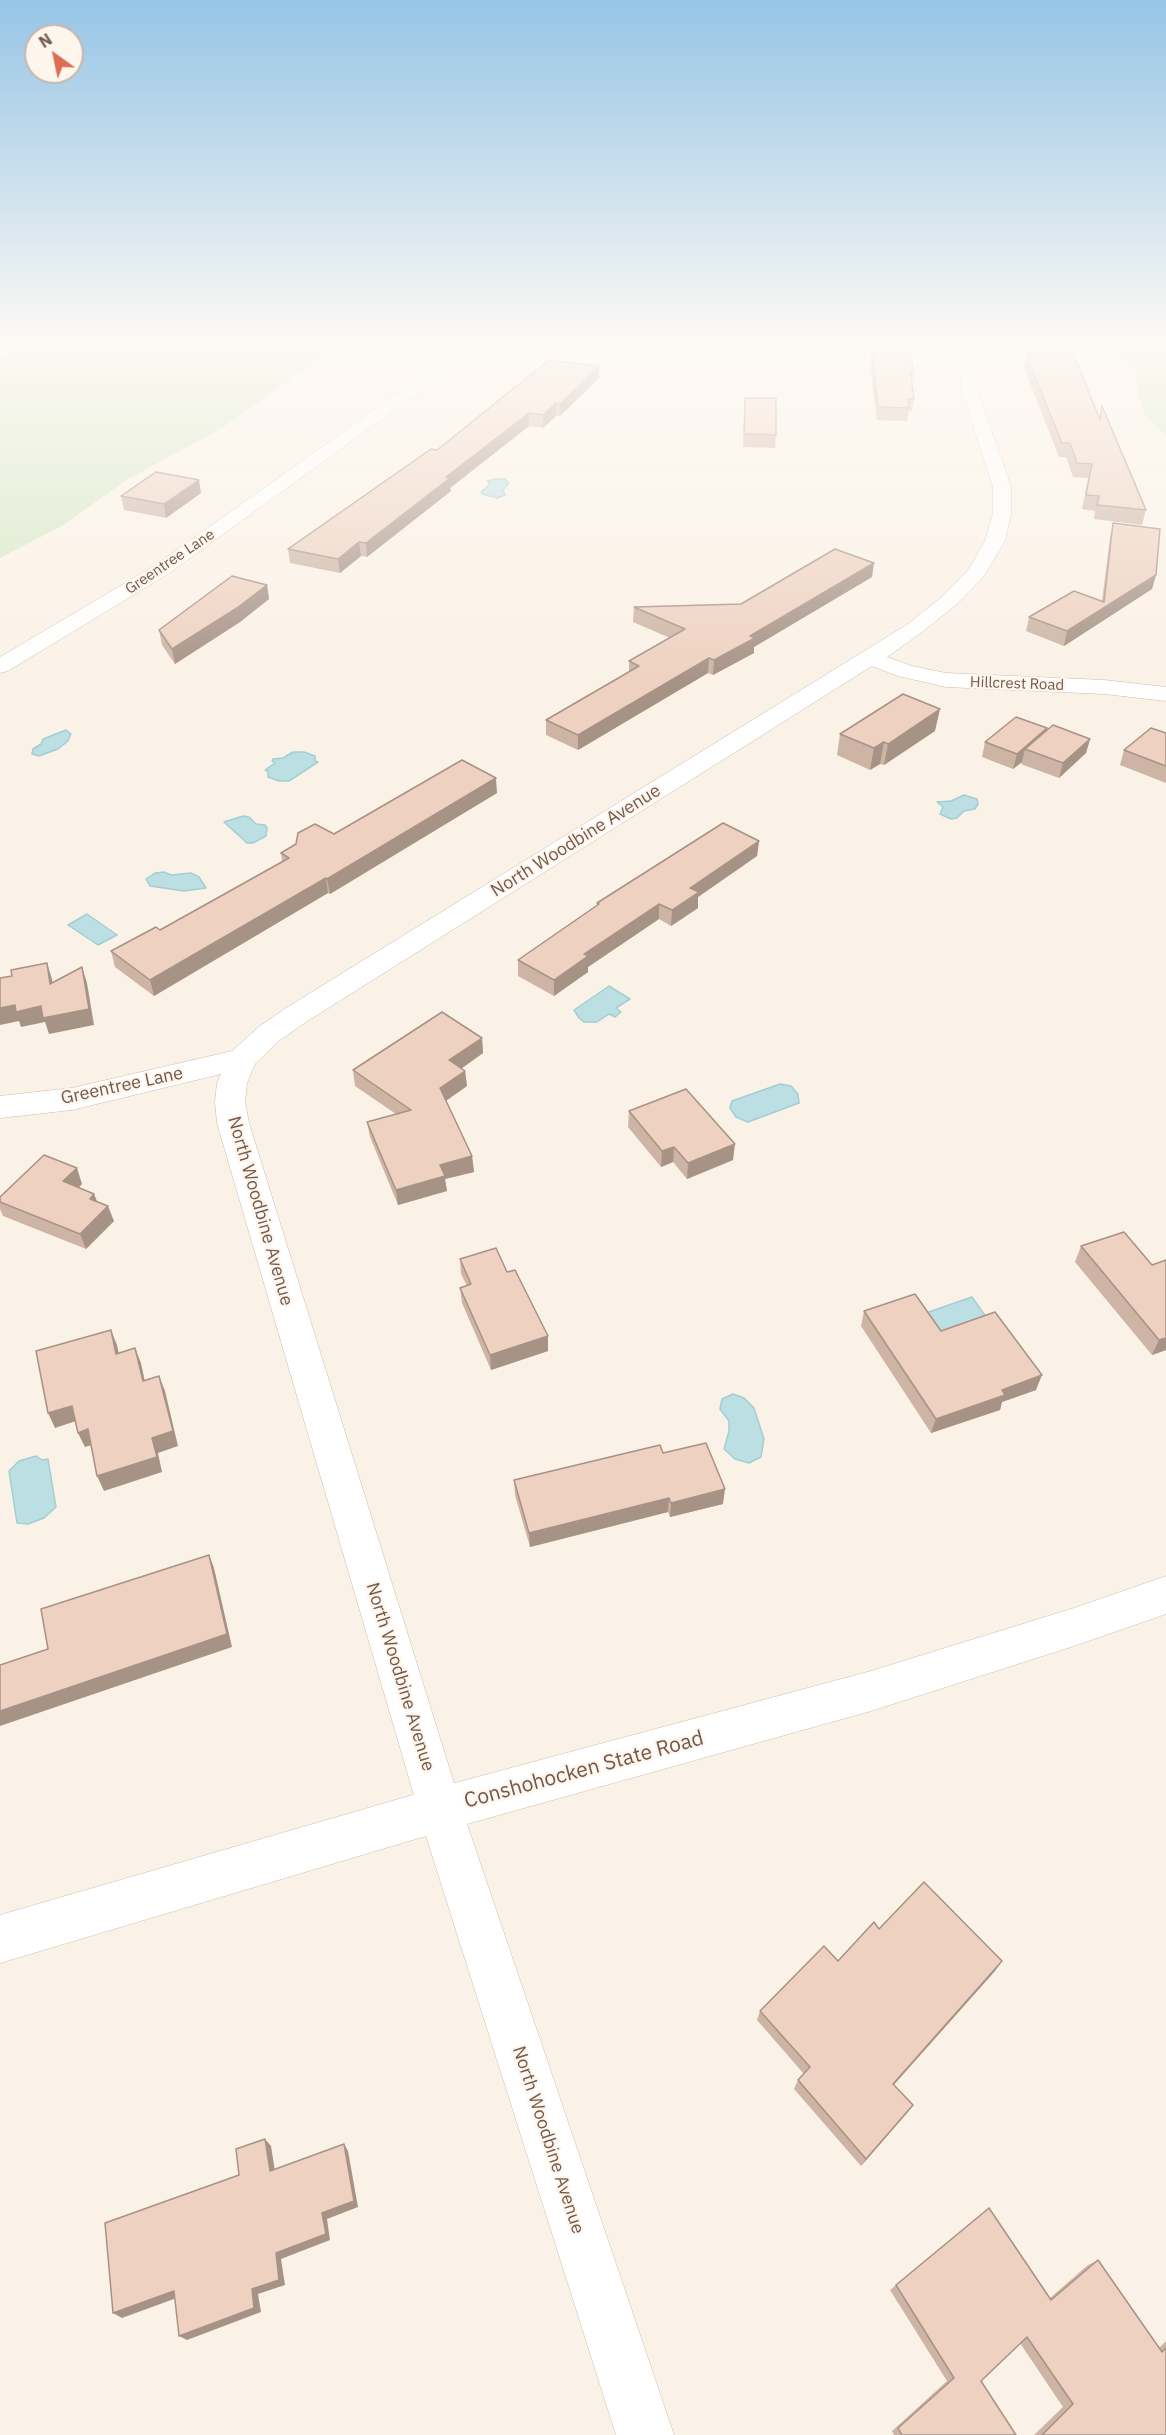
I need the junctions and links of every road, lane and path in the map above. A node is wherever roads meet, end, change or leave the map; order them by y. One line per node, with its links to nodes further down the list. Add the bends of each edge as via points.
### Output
1 (320, 457): 4 (street, Greentree Lane, via 161,570)
2 (992, 457): 3 (street, North Woodbine Avenue, via 1002,487 1002,513 995,541 977,572 950,600)
3 (870, 658): 5 (street, Hillcrest Road, via 916,674 953,681 1104,687); 6 (street, North Woodbine Avenue, via 296,1015)
4 (0, 666)
5 (1166, 694)
6 (242, 1059): 7 (street, Greentree Lane, via 72,1099); 9 (street, North Woodbine Avenue, via 232,1083 233,1123)
7 (0, 1107)
8 (1166, 1595): 9 (street, Conshohocken State Road, via 871,1691)
9 (440, 1809): 10 (street, Conshohocken State Road); 11 (street, North Woodbine Avenue)
10 (0, 1939)
11 (645, 2435)

